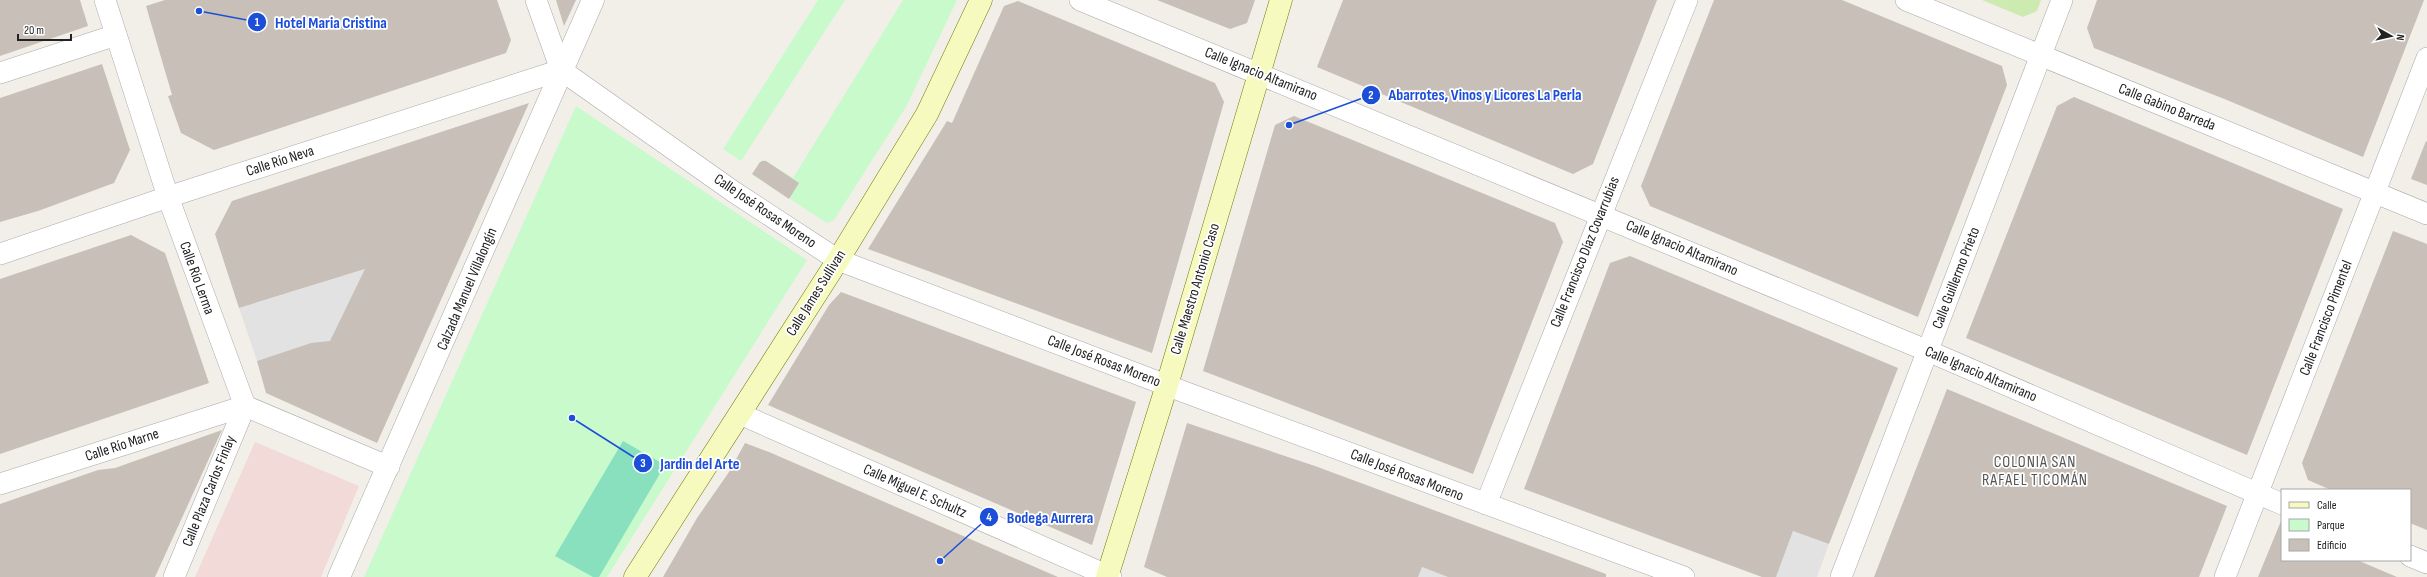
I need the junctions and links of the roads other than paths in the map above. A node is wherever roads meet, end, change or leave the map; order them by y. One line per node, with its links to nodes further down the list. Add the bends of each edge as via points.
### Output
1 (105, 0): 10 (street, Calle Río Lerma)
2 (536, 0): 13 (street)
3 (593, 0): 13 (street, Calzada Manuel Villalongín)
4 (981, 0): 21 (main road, Calle James Sullivan, via 927,114)
5 (1080, 0): 15 (street, Calle Ignacio Altamirano)
6 (1281, 0): 15 (main road, Calle Maestro Antonio Caso)
7 (1687, 0): 18 (street, Calle Francisco Díaz Covarrubias)
8 (1906, 0): 11 (street, Calle Gabino Barreda)
9 (2062, 0): 11 (street, Calle Guillermo Prieto)
10 (116, 35): 14 (street); 17 (street, Calle Río Lerma)
11 (2041, 55): 16 (street, Calle Gabino Barreda); 22 (street, Calle Guillermo Prieto)
12 (2427, 58): 16 (street, Calle Francisco Pimentel)
13 (561, 70): 17 (street, Calle Río Neva); 21 (street, Calle José Rosas Moreno, via 734,192); 26 (street, Calzada Manuel Villalongín)
14 (0, 73)
15 (1259, 73): 18 (street, Calle Ignacio Altamirano); 23 (main road, Calle Maestro Antonio Caso)
16 (2374, 192): 19 (street, Calle Gabino Barreda); 28 (street, Calle Francisco Pimentel)
17 (168, 197): 20 (street, Calle Río Neva); 24 (street, Calle Río Lerma)
18 (1600, 214): 22 (street, Calle Ignacio Altamirano); 29 (street, Calle Francisco Díaz Covarrubias)
19 (2427, 214)
20 (0, 254)
21 (838, 260): 23 (street, Calle José Rosas Moreno); 25 (main road, Calle James Sullivan)
22 (1928, 351): 28 (street, Calle Ignacio Altamirano); 38 (street, Calle Guillermo Prieto)
23 (1167, 385): 29 (street, Calle José Rosas Moreno); 36 (main road, Calle Maestro Antonio Caso)
24 (245, 406): 26 (street); 27 (street, Calle Río Marne); 33 (street, Calle Plaza Carlos Finlay)
25 (740, 414): 35 (main road, Calle James Sullivan); 36 (street, Calle Miguel E. Schultz)
26 (389, 467): 34 (street, Calzada Manuel Villalongín)
27 (0, 484)
28 (2257, 494): 30 (street, Calle Ignacio Altamirano); 39 (street, Calle Francisco Pimentel)
29 (1486, 504): 37 (street, Calle José Rosas Moreno)
30 (2281, 504)
31 (2411, 556): 32 (street)
32 (2427, 563)
33 (174, 577)
34 (339, 577)
35 (635, 577)
36 (1108, 577)
37 (1684, 577)
38 (1841, 577)
39 (2225, 577)

